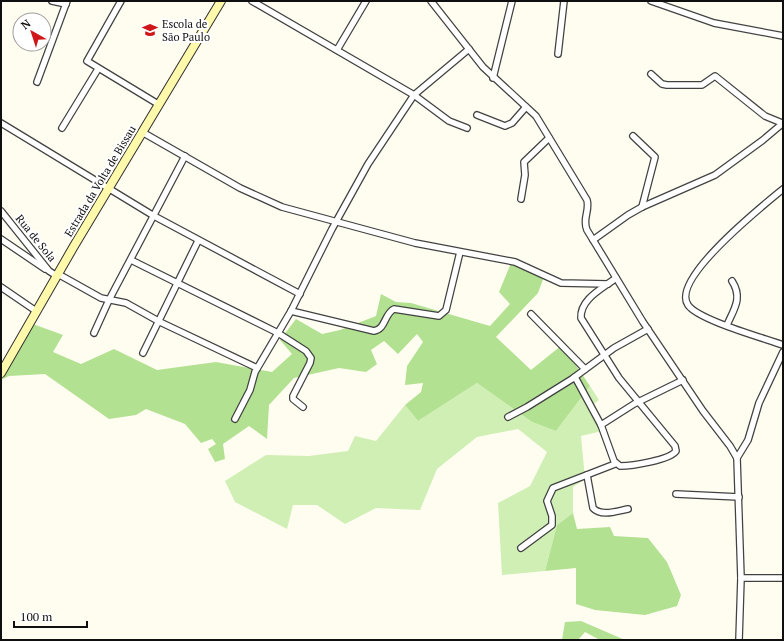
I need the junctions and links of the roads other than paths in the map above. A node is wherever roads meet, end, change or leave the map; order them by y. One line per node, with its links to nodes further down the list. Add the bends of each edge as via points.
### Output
1 (52, 1): 10 (street)
2 (121, 1): 15 (street, via 88,57 87,61)
3 (221, 1): 20 (main road, Estrada da Volta de Bissau)
4 (252, 1): 13 (street)
5 (366, 1): 13 (street)
6 (431, 1): 12 (street)
7 (512, 1): 17 (street)
8 (564, 1): 14 (street)
9 (651, 1): 11 (street, via 714,23)
10 (66, 3): 18 (street)
11 (783, 36)
12 (469, 49): 17 (street); 19 (street)
13 (337, 50): 19 (street)
14 (558, 54)
15 (98, 69): 20 (street); 25 (street)
16 (651, 74): 24 (street, via 662,84 667,85 702,85 715,76 765,116)
17 (493, 78): 21 (street)
18 (37, 82)
19 (414, 95): 26 (street, via 449,121); 37 (street, via 368,164)
20 (158, 104): 27 (main road, Estrada da Volta de Bissau)
21 (526, 107): 22 (street, via 512,123 505,126); 29 (street, via 536,116)
22 (477, 115)
23 (1, 123): 31 (street)
24 (783, 123): 34 (street, via 715,175)
25 (62, 128)
26 (467, 128)
27 (142, 132): 30 (street); 31 (main road, Estrada da Volta de Bissau)
28 (633, 136): 34 (street, via 654,157)
29 (549, 138): 33 (street, via 524,162 525,175); 39 (street, via 587,200 584,225)
30 (185, 156): 36 (street); 37 (street, via 262,200)
31 (110, 189): 36 (street); 44 (main road, Estrada da Volta de Bissau)
32 (783, 189): 56 (street, via 744,220 717,247 696,273 687,291 687,304 692,310)
33 (521, 199)
34 (642, 207): 39 (street)
35 (1, 211): 43 (street, Rua de Sola)
36 (154, 216): 40 (street); 42 (street)
37 (336, 222): 41 (street); 50 (street)
38 (1, 239): 43 (street)
39 (593, 240): 45 (street)
40 (198, 241): 47 (street); 50 (street)
41 (460, 252): 48 (street, via 515,262 561,283); 53 (street, via 446,310 439,316 394,308 382,326 374,331)
42 (131, 260): 47 (street); 51 (street)
43 (49, 271): 44 (street, Rua de Sola)
44 (57, 275): 51 (street, Rua de Sola); 52 (main road, Estrada da Volta de Bissau)
45 (616, 278): 48 (street); 57 (street)
46 (732, 281): 56 (street, via 737,288 738,299)
47 (177, 284): 55 (street); 59 (street)
48 (608, 284): 63 (street, via 588,300 581,312 583,324)
49 (1, 287): 52 (street)
50 (300, 294): 53 (street)
51 (109, 300): 55 (street, Rua de Sola, via 126,303); 58 (street)
52 (36, 311): 66 (main road, Estrada da Volta de Bissau)
53 (291, 311): 59 (street)
54 (531, 314): 65 (street)
55 (160, 322): 62 (street); 64 (street, Rua de Sola)
56 (727, 325): 60 (street)
57 (648, 329): 63 (street); 68 (street)
58 (94, 333)
59 (278, 333): 64 (street); 70 (street, via 311,358 293,396 293,399)
60 (783, 345)
61 (783, 352): 74 (street, via 759,403 748,440)
62 (143, 353)
63 (603, 355): 65 (street); 69 (street)
64 (258, 368): 72 (street)
65 (585, 369): 67 (street)
66 (1, 373)
67 (575, 377): 71 (street); 73 (street)
68 (683, 380): 69 (street); 74 (street)
69 (638, 402): 73 (street); 75 (street, via 675,446 676,451 666,458 624,466)
70 (303, 407)
71 (508, 417)
72 (235, 419)
73 (601, 425): 75 (street)
74 (736, 458): 78 (street)
75 (615, 464): 76 (street)
76 (587, 475): 79 (street, via 593,508 596,511 601,513); 80 (street, via 553,488 547,501 552,525)
77 (676, 494): 78 (street)
78 (739, 497): 81 (street)
79 (628, 509)
80 (521, 548)
81 (741, 578): 82 (street); 83 (street)
82 (783, 578)
83 (739, 640)

